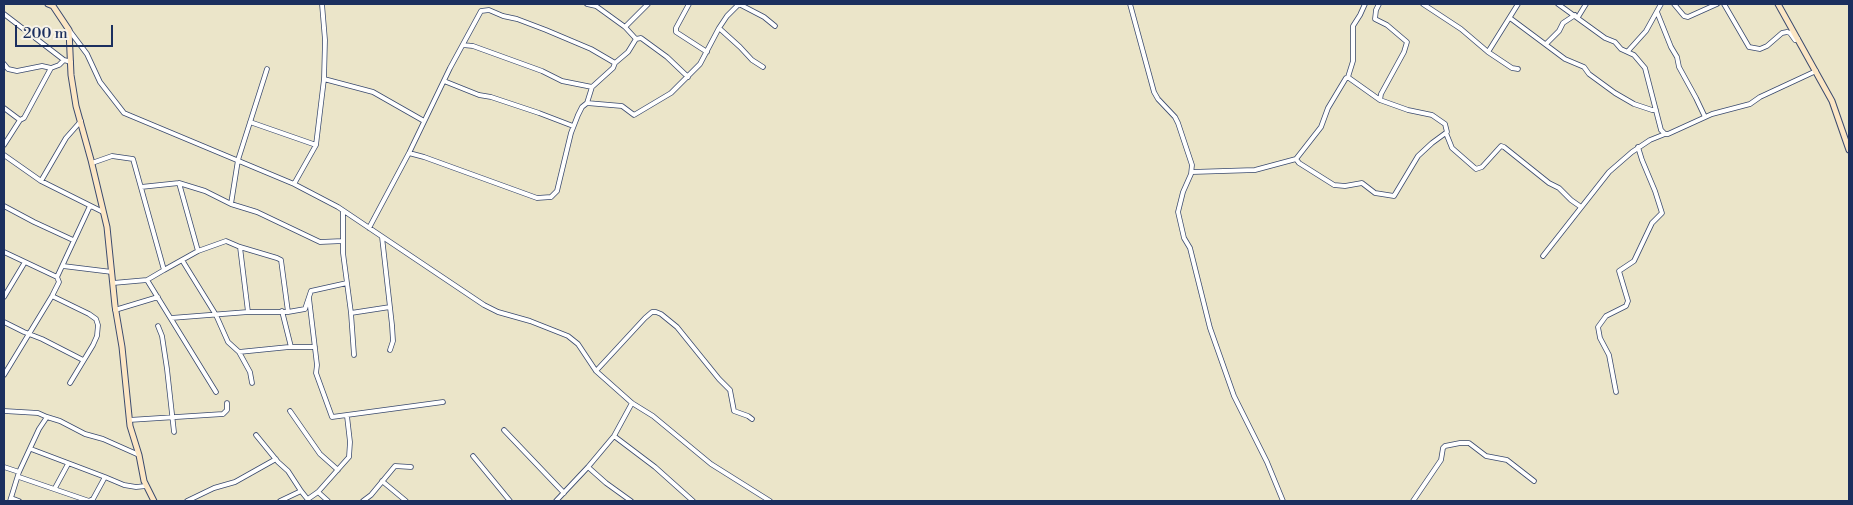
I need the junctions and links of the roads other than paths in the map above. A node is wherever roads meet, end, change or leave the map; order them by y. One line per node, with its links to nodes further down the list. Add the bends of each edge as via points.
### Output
1 (48, 4): 29 (street, via 53,6)
2 (322, 4): 48 (street)
3 (489, 4): 21 (street)
4 (587, 4): 20 (street)
5 (648, 4): 27 (street)
6 (689, 4): 35 (street, via 676,32)
7 (739, 4): 26 (street); 28 (street)
8 (1130, 4): 73 (street, via 1152,85 1158,99 1176,118)
9 (1365, 4): 47 (street, via 1353,26 1353,65)
10 (1379, 4): 51 (street, via 1375,19 1407,42)
11 (1424, 4): 36 (street)
12 (1518, 4): 25 (street)
13 (1558, 4): 24 (street)
14 (1586, 4): 24 (street)
15 (1662, 4): 22 (street)
16 (1674, 4): 17 (street, via 1688,17)
17 (1717, 4)
18 (1724, 4): 31 (street, via 1749,47 1760,49 1786,32)
19 (1778, 4): 31 (street)
20 (596, 5): 27 (street)
21 (485, 9): 33 (street); 39 (street, via 576,42)
22 (1657, 12): 34 (street, via 1646,31); 55 (street, via 1679,67)
23 (4, 14): 37 (street)
24 (1576, 16): 32 (street, via 1563,23); 34 (street)
25 (1510, 18): 32 (street); 36 (street)
26 (775, 26)
27 (625, 27): 30 (street)
28 (719, 28): 35 (street); 41 (street)
29 (69, 30): 38 (street); 71 (street, via 87,54 100,82 124,113)
30 (636, 39): 39 (street, via 628,52); 46 (street, via 641,38)
31 (1798, 39): 45 (street)
32 (1546, 44): 54 (street, via 1584,67 1615,93 1634,104)
33 (462, 46): 49 (street); 50 (street, via 473,46 542,71 562,82)
34 (1628, 51): 54 (street, via 1645,68)
35 (707, 52): 46 (street)
36 (1488, 52): 44 (street)
37 (64, 60): 38 (street); 42 (street)
38 (71, 62): 57 (street)
39 (615, 63): 50 (street)
40 (4, 64): 42 (street, via 7,71 42,66)
41 (763, 67)
42 (51, 68): 56 (street)
43 (267, 69): 59 (street)
44 (1518, 69)
45 (1816, 71): 55 (street, via 1750,104); 63 (street)
46 (688, 77): 52 (street, via 671,94 634,116 622,106)
47 (1348, 77): 51 (street); 70 (street, via 1328,108 1321,127)
48 (324, 80): 58 (street, via 373,92); 64 (street)
49 (444, 81): 58 (street); 60 (street)
50 (592, 87): 52 (street)
51 (1380, 100): 61 (street, via 1432,115 1446,124)
52 (587, 103): 60 (street)
53 (4, 108): 56 (street)
54 (1656, 110): 62 (street)
55 (1705, 117): 62 (street)
56 (20, 118): 65 (street)
57 (81, 121): 72 (street); 74 (street, via 66,138)
58 (424, 121): 68 (street)
59 (250, 122): 64 (street); 71 (street)
60 (573, 126): 68 (street, via 557,190 548,198 537,198)
61 (1446, 133): 70 (street, via 1418,156 1394,196 1375,193 1362,183 1334,185); 81 (street, via 1452,148 1476,169 1482,167 1501,146 1504,147)
62 (1665, 134): 66 (street)
63 (1848, 143): 67 (street)
64 (316, 145): 76 (street)
65 (4, 146)
66 (1638, 147): 81 (street, via 1609,172); 127 (street, via 1662,213 1652,223 1634,260 1619,271 1628,301 1626,306 1606,316 1598,327 1609,355)
67 (1849, 150)
68 (409, 153): 84 (street)
69 (4, 155): 74 (street)
70 (1296, 159): 73 (street, via 1254,170)
71 (238, 160): 76 (street); 78 (street)
72 (92, 163): 77 (street, via 112,156 133,159); 83 (street)
73 (1192, 172): 175 (street, via 1179,206 1181,228 1190,248 1210,328 1234,396)
74 (40, 181): 80 (street)
75 (179, 182): 77 (street); 78 (street, via 205,190); 89 (street)
76 (294, 184): 82 (street)
77 (141, 187): 95 (street)
78 (231, 204): 87 (street, via 258,212 320,242)
79 (4, 206): 86 (street)
80 (90, 206): 83 (street); 86 (street)
81 (1581, 207): 91 (street)
82 (343, 211): 84 (street); 87 (street)
83 (103, 212): 96 (street)
84 (369, 228): 85 (street)
85 (382, 236): 105 (street); 122 (street, via 484,305 530,320 574,340)
86 (73, 240): 94 (street)
87 (343, 241): 100 (street)
88 (240, 247): 89 (street, via 226,241); 108 (street); 109 (street, via 281,260)
89 (198, 251): 92 (street)
90 (4, 252): 93 (street)
91 (1544, 256)
92 (182, 260): 95 (street); 111 (street)
93 (25, 262): 97 (street); 102 (street)
94 (63, 266): 96 (street); 97 (street)
95 (164, 270): 98 (street)
96 (112, 272): 99 (street)
97 (57, 277): 101 (street)
98 (147, 280): 99 (street); 103 (street)
99 (113, 283): 106 (street)
100 (347, 283): 104 (street, via 311,291); 110 (street)
101 (52, 296): 115 (street); 121 (street, via 89,314 97,322 97,336)
102 (4, 297)
103 (158, 298): 106 (street); 112 (street)
104 (309, 298): 109 (street, via 305,308); 117 (street)
105 (390, 308): 110 (street); 118 (street, via 394,341)
106 (115, 310): 137 (street)
107 (282, 311): 108 (street); 109 (street); 116 (street)
108 (248, 312): 111 (street)
109 (288, 312)
110 (351, 313): 120 (street)
111 (216, 315): 112 (street); 119 (street, via 228,342)
112 (170, 318): 126 (street)
113 (4, 322): 115 (street)
114 (158, 326): 135 (street, via 166,361)
115 (28, 334): 121 (street); 123 (street)
116 (291, 347): 117 (street); 119 (street)
117 (315, 347): 133 (street, via 316,373 332,417)
118 (390, 350)
119 (239, 352): 125 (street)
120 (354, 355)
121 (83, 360): 124 (street)
122 (596, 371): 130 (street); 136 (street, via 645,318 656,312 677,328 727,386 734,411)
123 (4, 375)
124 (70, 383)
125 (252, 383)
126 (216, 392)
127 (1616, 392)
128 (442, 402): 133 (street)
129 (227, 403): 135 (street, via 228,410 223,414)
130 (632, 403): 141 (street); 174 (street, via 653,416 711,464)
131 (4, 411): 134 (street, via 38,413)
132 (290, 411): 150 (street, via 320,454)
133 (347, 416): 150 (street, via 349,457)
134 (47, 417): 142 (street); 143 (street)
135 (172, 417): 137 (street); 139 (street)
136 (752, 418)
137 (129, 420): 143 (street)
138 (504, 430): 160 (street)
139 (174, 432)
140 (256, 435): 145 (street)
141 (614, 436): 149 (street); 173 (street)
142 (31, 449): 146 (street); 151 (street)
143 (139, 455): 156 (street)
144 (474, 456): 171 (street)
145 (276, 459): 158 (street); 166 (street, via 235,482)
146 (68, 464): 153 (street); 157 (street)
147 (4, 467): 151 (street)
148 (411, 467): 155 (street, via 395,466)
149 (588, 467): 160 (street); 172 (street)
150 (338, 470): 159 (street)
151 (19, 472): 152 (street)
152 (18, 477): 157 (street); 161 (street)
153 (104, 478): 156 (street, via 124,485); 157 (street, via 90,501)
154 (1534, 481): 176 (street, via 1507,460 1486,456 1469,443 1460,443 1443,448 1441,460)
155 (382, 482): 169 (street); 170 (street)
156 (146, 486): 165 (street)
157 (55, 488)
158 (300, 491): 162 (street); 167 (street)
159 (318, 492): 162 (street); 168 (street)
160 (564, 493): 163 (street)
161 (11, 500): 164 (street)
162 (309, 500)
163 (559, 500)
164 (19, 501)
165 (154, 501)
166 (187, 501)
167 (280, 501)
168 (328, 501)
169 (363, 501)
170 (406, 501)
171 (510, 501)
172 (631, 501)
173 (693, 501)
174 (770, 501)
175 (1283, 501)
176 (1413, 501)

